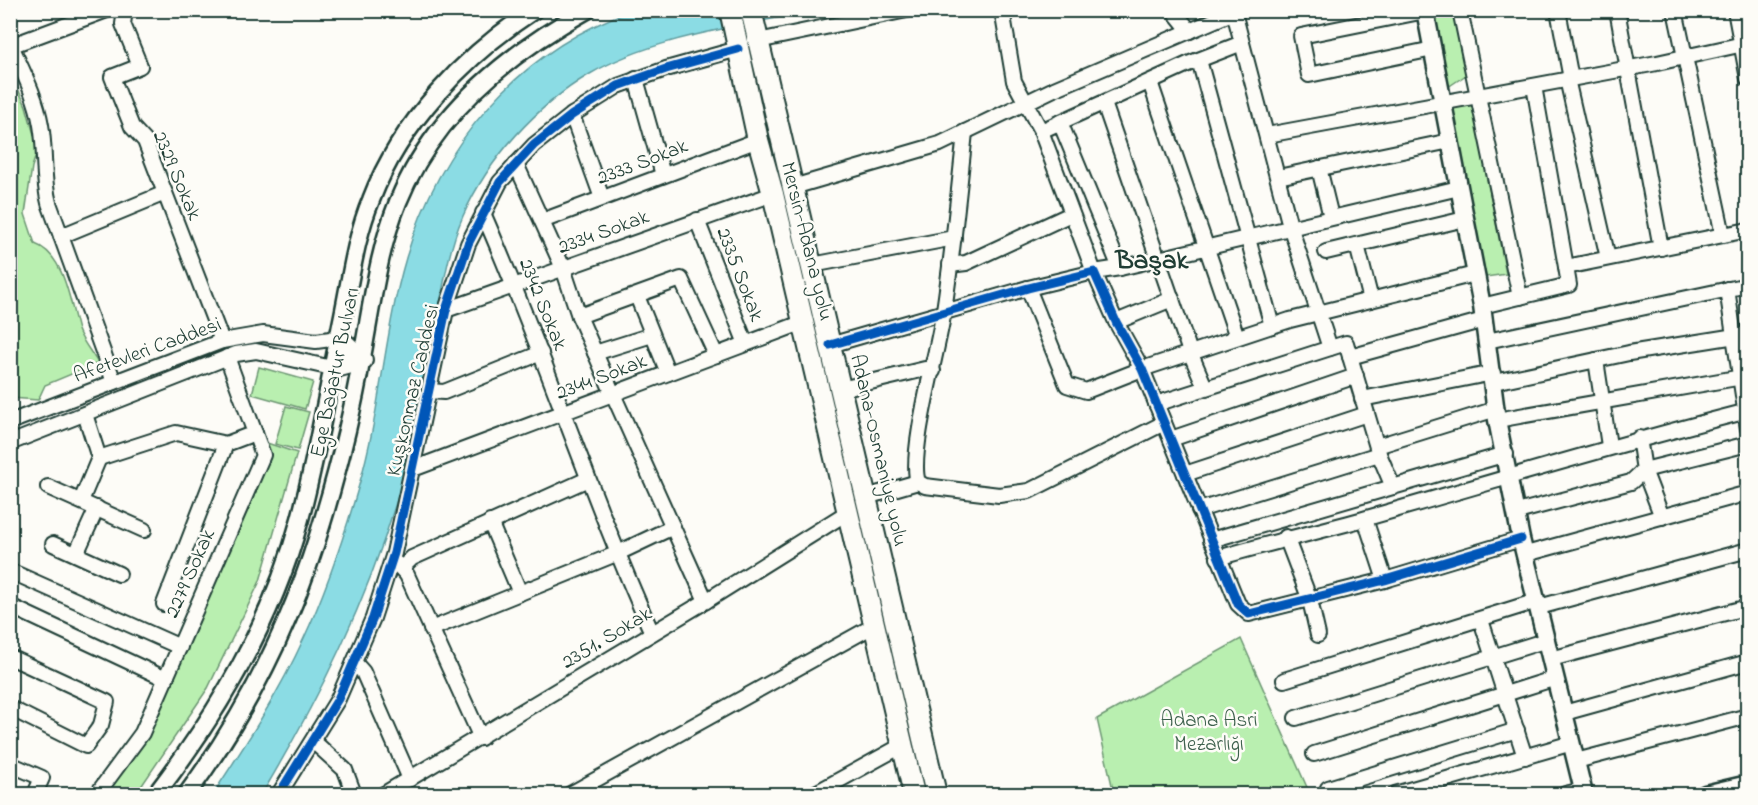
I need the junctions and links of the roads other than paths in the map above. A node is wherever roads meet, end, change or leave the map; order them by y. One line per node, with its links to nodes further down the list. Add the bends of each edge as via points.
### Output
1 (106, 10): 21 (street)
2 (125, 10): 49 (street, 2329 Sokak, via 123,24 140,66 112,77 132,127 145,141)
3 (534, 10): 96 (main road, Ege Bağatur Bulvarı, via 462,69 429,103 394,152 370,200)
4 (587, 10): 108 (main road, Ege Bağatur Bulvarı, via 543,34 494,72 451,114 428,147 398,201 382,252)
5 (730, 10): 22 (highway)
6 (751, 10): 18 (highway, Adana-Osmaniye yolu)
7 (907, 10): 18 (street)
8 (1002, 10): 34 (street, via 1012,74)
9 (1173, 10): 17 (street)
10 (1460, 10): 32 (street)
11 (1557, 10): 28 (street)
12 (1617, 10): 26 (street)
13 (1675, 10): 24 (street)
14 (1735, 10): 20 (street)
15 (1236, 11): 17 (street); 19 (street)
16 (1425, 11): 23 (main road); 23 (street, via 1301,36 1310,75)
17 (1190, 31): 34 (street)
18 (758, 41): 47 (highway, Adana-Osmaniye yolu)
19 (1242, 43): 25 (street); 40 (street)
20 (1744, 44): 24 (street); 29 (street)
21 (11, 45): 61 (street, via 37,109 46,192)
22 (738, 49): 27 (street, Kuşkonmaz Caddesi); 41 (highway, Mersin-Adana yolu)
23 (1433, 49): 33 (main road)
24 (1685, 57): 26 (street); 60 (street)
25 (1199, 60): 30 (street); 62 (street)
26 (1629, 68): 28 (street); 66 (street)
27 (636, 79): 36 (street, Kuşkonmaz Caddesi); 45 (street)
28 (1569, 79): 31 (street); 69 (street)
29 (1748, 79)
30 (1150, 82): 35 (street); 65 (street)
31 (1534, 86): 32 (street); 72 (street)
32 (1479, 95): 33 (street); 82 (street)
33 (1442, 101): 40 (street); 42 (main road)
34 (1025, 103): 38 (street); 39 (street)
35 (1104, 103): 37 (street); 68 (street)
36 (572, 115): 43 (street, Kuşkonmaz Caddesi); 51 (street)
37 (1060, 122): 38 (street); 74 (street)
38 (1041, 131): 53 (street)
39 (965, 132): 47 (street, via 940,144); 63 (street)
40 (1267, 135): 46 (street)
41 (758, 140): 45 (street, 2333 Sokak); 50 (highway, Mersin-Adana yolu)
42 (1450, 141): 44 (street); 48 (main road)
43 (516, 164): 52 (street, Kuşkonmaz Caddesi, via 500,182); 57 (street)
44 (1319, 168): 46 (street); 54 (street)
45 (663, 175): 51 (street, 2333 Sokak)
46 (1278, 177): 58 (street)
47 (793, 187): 70 (highway, Adana-Osmaniye yolu)
48 (1459, 188): 54 (street); 55 (main road)
49 (165, 193): 61 (street); 97 (street, 2329 Sokak)
50 (773, 194): 56 (street, 2334 Sokak); 90 (highway, Mersin-Adana yolu)
51 (602, 198): 57 (street, 2333 Sokak)
52 (483, 213): 77 (street, 2342 Sokak); 85 (street, Kuşkonmaz Caddesi)
53 (1071, 214): 71 (street, via 966,263); 75 (street)
54 (1331, 216): 58 (street)
55 (1465, 219): 64 (street); 76 (main road)
56 (697, 220): 73 (street, 2334 Sokak); 99 (street, 2335 Sokak)
57 (542, 221): 73 (street)
58 (1290, 226): 62 (street); 87 (street)
59 (1748, 230): 60 (street)
60 (1723, 235): 66 (street)
61 (61, 236): 117 (street)
62 (1246, 236): 65 (street); 92 (street)
63 (954, 238): 70 (street); 71 (street)
64 (1357, 245): 67 (street); 84 (street)
65 (1205, 246): 68 (street); 95 (street)
66 (1661, 248): 69 (street)
67 (1326, 252)
68 (1157, 258): 74 (street); 83 (street)
69 (1608, 258): 72 (street)
70 (812, 265): 100 (highway, Adana-Osmaniye yolu)
71 (950, 265): 86 (street)
72 (1566, 267): 82 (street, via 1569,285)
73 (563, 268): 77 (street, 2334 Sokak); 89 (street)
74 (1120, 268): 75 (street)
75 (1094, 272): 79 (street); 91 (street)
76 (1475, 274): 84 (street); 88 (main road)
77 (515, 285): 85 (street, 2334 Sokak); 102 (street, 2342 Sokak)
78 (1748, 285): 80 (street)
79 (1028, 288): 86 (street); 111 (street, via 1068,385 1086,391)
80 (1727, 290): 94 (street); 98 (street)
81 (637, 296): 89 (street); 93 (street); 105 (street, via 681,279)
82 (1520, 297): 88 (street)
83 (1172, 299): 91 (street); 103 (street)
84 (1371, 300): 87 (street)
85 (446, 310): 120 (street, Kuşkonmaz Caddesi)
86 (944, 311): 100 (street); 112 (street)
87 (1318, 313): 92 (street); 101 (street)
88 (1483, 313): 98 (main road); 107 (street)
89 (579, 316): 104 (street)
90 (804, 322): 99 (street, 2344 Sokak); 158 (highway, Mersin-Adana yolu)
91 (1116, 322): 111 (street)
92 (1272, 326): 95 (street)
93 (652, 334): 104 (street); 113 (street)
94 (1741, 335): 109 (street); 116 (street)
95 (1237, 337): 103 (street)
96 (338, 338): 97 (street, Afetevleri Caddesi, via 316,340 262,334); 108 (highway); 110 (main road, Ege Bağatur Bulvarı)
97 (222, 341): 117 (street, Afetevleri Caddesi)
98 (1487, 341): 115 (main road)
99 (746, 344): 105 (street, 2344 Sokak)
100 (830, 345): 119 (highway, Adana-Osmaniye yolu)
101 (1330, 348): 107 (street, via 1346,343); 118 (street)
102 (541, 352): 120 (street, via 444,392); 127 (street, 2342 Sokak)
103 (1190, 352): 111 (street); 118 (street)
104 (595, 353): 121 (street)
105 (716, 355): 113 (street, 2344 Sokak)
106 (227, 357): 110 (street, Afetevleri Caddesi, via 256,351); 129 (street, Afetevleri Caddesi); 135 (street, 2279 Sokak)
107 (1350, 357): 114 (street)
108 (362, 360): 110 (highway); 221 (main road, Ege Bağatur Bulvarı, via 325,515 291,611 254,690)
109 (1596, 360): 115 (street); 123 (street)
110 (332, 368): 220 (main road, Ege Bağatur Bulvarı, via 299,520 273,596 231,683 192,747)
111 (1142, 369): 124 (street)
112 (933, 371): 119 (street, via 926,369); 150 (street, via 919,437 915,472)
113 (668, 373): 121 (street, 2344 Sokak)
114 (1356, 376): 122 (street); 137 (street)
115 (1493, 377): 122 (street); 131 (main road)
116 (1743, 377): 123 (street); 128 (street)
117 (114, 382): 126 (street, Afetevleri Caddesi)
118 (1205, 387): 124 (street)
119 (841, 389): 154 (highway, Adana-Osmaniye yolu)
120 (429, 391): 145 (street, Kuşkonmaz Caddesi)
121 (612, 394): 127 (street, 2344 Sokak); 163 (street)
122 (1362, 399): 130 (street)
123 (1601, 401): 131 (street); 141 (street)
124 (1156, 404): 133 (street)
125 (10, 410): 126 (street)
126 (39, 411): 132 (street, Afetevleri Caddesi)
127 (564, 412): 145 (street, 2344 Sokak); 149 (street, 2342 Sokak)
128 (1744, 412): 134 (street); 136 (street)
129 (85, 414): 138 (street, Afetevleri Caddesi); 144 (street)
130 (1367, 414): 142 (street); 147 (street)
131 (1497, 414): 142 (street); 143 (main road)
132 (10, 422)
133 (1164, 423): 137 (street); 150 (street, via 1029,491 999,495)
134 (1748, 429)
135 (255, 433): 139 (street); 190 (street, 2279 Sokak, via 263,455 258,470)
136 (1639, 438): 141 (street); 146 (street)
137 (1171, 439): 147 (street)
138 (10, 443)
139 (226, 444): 144 (street, via 176,433); 180 (street)
140 (1748, 444): 146 (street)
141 (1609, 446): 148 (street)
142 (1378, 450): 152 (street); 157 (street)
143 (1506, 454): 148 (main road); 152 (street)
144 (99, 458): 155 (street)
145 (413, 469): 173 (street, Kuşkonmaz Caddesi)
146 (1644, 470): 159 (street, via 1631,482); 160 (street)
147 (1185, 474): 157 (street)
148 (1509, 476): 159 (main road); 161 (street)
149 (588, 479): 162 (street); 171 (street, 2342 Sokak)
150 (918, 482): 154 (street)
151 (48, 487): 155 (street)
152 (1393, 487): 166 (street)
153 (1748, 493): 160 (street)
154 (866, 497): 228 (highway, Adana-Osmaniye yolu)
155 (81, 501): 156 (street)
156 (97, 508): 164 (street); 170 (street)
157 (1199, 510): 166 (street)
158 (849, 512): 179 (street, 2351. Sokak); 185 (highway, Mersin-Adana yolu)
159 (1517, 512): 168 (main road)
160 (1662, 517): 168 (street)
161 (1365, 519): 165 (street); 176 (street)
162 (490, 522): 173 (street); 177 (street)
163 (673, 527): 171 (street); 179 (street)
164 (144, 530)
165 (1286, 537): 172 (street); 178 (street)
166 (1211, 540): 172 (street)
167 (53, 544): 170 (street)
168 (1524, 547): 176 (street); 181 (main road)
169 (1748, 550): 181 (street)
170 (76, 554): 175 (street)
171 (616, 554): 177 (street); 187 (street, 2342 Sokak)
172 (1218, 558): 178 (street, via 1238,604 1246,613)
173 (397, 564): 186 (street); 194 (street, Kuşkonmaz Caddesi)
174 (10, 571): 190 (street)
175 (119, 574)
176 (1385, 580): 178 (street)
177 (520, 593): 186 (street)
178 (1310, 600): 188 (street)
179 (706, 601): 187 (street, 2351. Sokak)
180 (164, 604)
181 (1538, 604): 184 (street); 189 (main road)
182 (10, 606): 197 (street)
183 (1748, 607): 193 (street)
184 (1481, 620): 191 (street); 198 (street)
185 (875, 626): 208 (highway, Mersin-Adana yolu); 225 (street)
186 (431, 629): 205 (street)
187 (652, 633): 205 (street, 2351. Sokak)
188 (1318, 635)
189 (1546, 639): 191 (street); 193 (main road)
190 (180, 647): 197 (street, 2279 Sokak)
191 (1494, 656): 199 (street); 203 (street)
192 (10, 657): 200 (street, via 107,702 100,724 86,746)
193 (1551, 659): 196 (main road)
194 (354, 662): 206 (street, Kuşkonmaz Caddesi); 213 (street, via 363,672)
195 (1748, 662): 201 (street)
196 (1556, 678): 199 (street); 201 (main road)
197 (166, 679): 219 (street, 2279 Sokak, via 142,733)
198 (1284, 680)
199 (1506, 694): 204 (street); 209 (street)
200 (12, 713)
201 (1564, 713): 207 (main road)
202 (1748, 716): 211 (street)
203 (1296, 718)
204 (1517, 730): 210 (street); 215 (street)
205 (481, 738): 213 (street, 2351. Sokak)
206 (313, 741): 222 (street, Kuşkonmaz Caddesi); 223 (street, via 345,770)
207 (1572, 743): 210 (street); 211 (main road)
208 (903, 745): 226 (street); 227 (highway, Mersin-Adana yolu)
209 (1314, 754)
210 (1525, 757): 229 (street)
211 (1576, 761): 216 (main road)
212 (10, 764): 218 (street, via 42,778)
213 (410, 779): 224 (street, 2351. Sokak)
214 (1748, 784): 217 (main road)
215 (1328, 788)
216 (1584, 792): 230 (street)
217 (1712, 794)
218 (35, 795)
219 (97, 795)
220 (156, 795)
221 (187, 795)
222 (279, 795)
223 (354, 795)
224 (384, 795)
225 (570, 795)
226 (814, 795)
227 (914, 795)
228 (936, 795)
229 (1395, 795)
230 (1565, 795)

